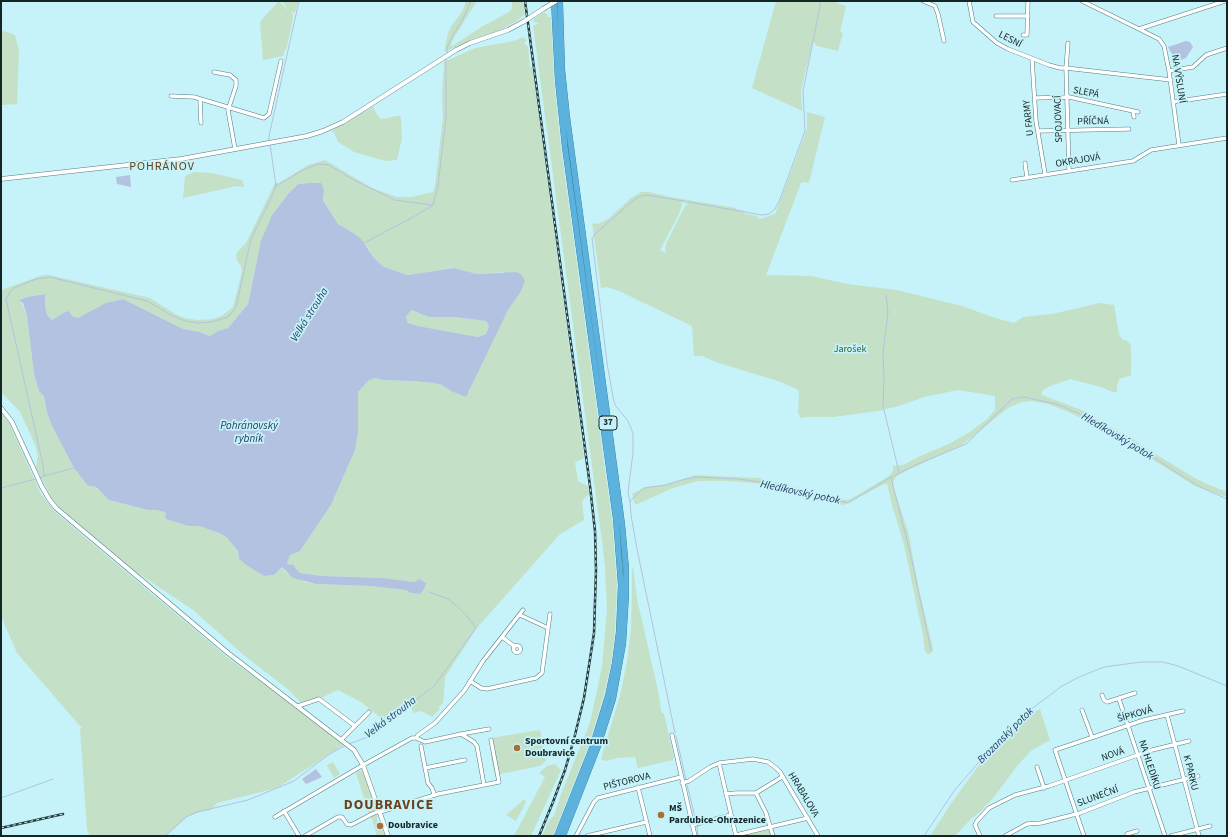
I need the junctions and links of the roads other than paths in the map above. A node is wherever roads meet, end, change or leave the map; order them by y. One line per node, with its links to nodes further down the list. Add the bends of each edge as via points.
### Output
1 (555, 1): 37 (street, bridge, via 508,30 470,43 447,55 343,122 312,134); 108 (highway, 37, via 558,81 565,147 614,507 621,585 619,632 608,696 592,748)
2 (560, 1): 109 (highway, 37, via 567,117 626,568 623,644 613,699 597,749)
3 (923, 1): 12 (street, via 934,6)
4 (969, 1): 15 (street, LESNÍ, via 973,22 986,35 1008,49)
5 (1028, 1): 9 (street)
6 (1082, 1): 10 (street, NA VÝSLUNÍ)
7 (1225, 1): 10 (street)
8 (996, 16): 9 (street)
9 (1028, 16): 11 (street, via 1027,35)
10 (1139, 29): 18 (street, NA VÝSLUNÍ, via 1159,39 1163,44)
11 (1023, 35)
12 (944, 41)
13 (1068, 43): 17 (street)
14 (1227, 48): 18 (street, via 1206,55 1193,67)
15 (1032, 59): 17 (street, LESNÍ); 25 (street, U FARMY)
16 (281, 62): 27 (street, via 268,115 264,118)
17 (1066, 68): 20 (street, LESNÍ); 23 (street, SPOJOVACÍ)
18 (1169, 71): 20 (street, NA VÝSLUNÍ)
19 (214, 72): 27 (street, via 230,75 236,80)
20 (1171, 80): 26 (street, NA VÝSLUNÍ)
21 (1227, 94): 26 (street)
22 (171, 96): 24 (street)
23 (1067, 97): 25 (street, SLEPÁ); 28 (street, SLEPÁ); 33 (street, SPOJOVACÍ)
24 (200, 98): 27 (street); 31 (street)
25 (1035, 98): 34 (street, U FARMY)
26 (1173, 102): 36 (street, NA VÝSLUNÍ)
27 (229, 107): 37 (street)
28 (1133, 111): 29 (street, SLEPÁ); 30 (street)
29 (1138, 112)
30 (1134, 118)
31 (201, 123)
32 (1129, 129): 33 (street, PŘÍČNÁ)
33 (1068, 130): 34 (street, PŘÍČNÁ); 39 (street, SPOJOVACÍ)
34 (1038, 131): 40 (street, U FARMY)
35 (1227, 138): 36 (street)
36 (1179, 146): 39 (street, OKRAJOVÁ, via 1151,150 1133,161)
37 (235, 149): 42 (street, via 181,159)
38 (1025, 163): 41 (street)
39 (1069, 170): 40 (street, OKRAJOVÁ)
40 (1045, 174): 41 (street, OKRAJOVÁ)
41 (1027, 178): 43 (street, OKRAJOVÁ)
42 (1, 179)
43 (1012, 180)
44 (1, 408): 55 (street, via 12,422 38,478 56,508 228,653)
45 (523, 610): 47 (street)
46 (550, 614): 48 (street)
47 (520, 615): 48 (street); 49 (street)
48 (548, 628): 51 (street, via 542,673 536,678 487,689)
49 (502, 637): 50 (street); 51 (street)
50 (514, 646)
51 (470, 682): 66 (street, via 435,723)
52 (1135, 693): 54 (street)
53 (1102, 695): 54 (street, via 1107,702)
54 (1119, 699): 60 (street, NA HLEDÍKU)
55 (298, 706): 61 (street, via 319,699); 67 (street)
56 (1082, 710): 65 (street)
57 (1184, 711): 59 (street, ŠÍPKOVÁ)
58 (369, 712): 61 (street)
59 (1167, 715): 60 (street, ŠÍPKOVÁ); 70 (street, K PARKU)
60 (1128, 725): 65 (street, ŠÍPKOVÁ); 72 (street, NA HLEDÍKU)
61 (355, 726): 67 (street)
62 (489, 729): 63 (street)
63 (461, 734): 66 (street, via 425,742); 84 (street, via 476,744)
64 (672, 735): 78 (street)
65 (1092, 737): 81 (street, ŠÍPKOVÁ, via 1056,750)
66 (416, 738): 75 (street)
67 (342, 739): 75 (street, via 356,752)
68 (491, 740): 84 (street, via 499,782)
69 (1189, 741): 70 (street, NOVÁ)
70 (1175, 745): 72 (street, NOVÁ); 82 (street, K PARKU)
71 (420, 746): 77 (street)
72 (1138, 755): 81 (street, NOVÁ); 87 (street, NA HLEDÍKU)
73 (466, 760): 77 (street)
74 (719, 763): 79 (street, HRABALOVA, via 760,760 774,766); 83 (street, HRABALOVA); 90 (street)
75 (363, 765): 91 (street); 92 (street)
76 (1037, 767): 86 (street)
77 (425, 768): 89 (street, via 428,783)
78 (681, 776): 83 (street); 85 (street, PIŠTOROVA)
79 (782, 776): 88 (street); 96 (street, HRABALOVA)
80 (1198, 776): 82 (street, SLUNEČNÍ)
81 (1066, 780): 86 (street, NOVÁ); 93 (street)
82 (1184, 780): 87 (street, SLUNEČNÍ); 101 (street, K PARKU)
83 (682, 783): 98 (street)
84 (484, 785): 89 (street)
85 (638, 788): 97 (street); 110 (street, PIŠTOROVA, via 595,800)
86 (1044, 788): 118 (street, NOVÁ, via 1017,794 990,808 975,824)
87 (1149, 788): 93 (street, SLUNEČNÍ); 122 (street, NA HLEDÍKU)
88 (756, 793): 90 (street); 100 (street)
89 (434, 794): 92 (street)
90 (726, 794): 94 (street)
91 (284, 811): 95 (street); 105 (street)
92 (379, 812): 106 (street, via 351,825 342,817 338,817); 107 (street)
93 (1076, 814): 119 (street, SLUNEČNÍ, via 1027,824); 120 (street)
94 (731, 815): 98 (street); 115 (street)
95 (274, 817)
96 (808, 818): 100 (street); 117 (street, HRABALOVA)
97 (646, 822): 103 (street); 113 (street)
98 (692, 825): 114 (street)
99 (1210, 826): 101 (street)
100 (771, 827): 115 (street); 116 (street)
101 (1197, 829): 123 (street); 124 (street, K PARKU)
102 (1137, 830): 121 (street)
103 (608, 831): 104 (street); 112 (street)
104 (600, 834): 111 (street)
105 (299, 836)
106 (305, 836)
107 (388, 836)
108 (557, 836)
109 (563, 836)
110 (576, 836)
111 (587, 836)
112 (609, 836)
113 (650, 836)
114 (695, 836)
115 (736, 836)
116 (773, 836)
117 (818, 836)
118 (980, 836)
119 (1005, 836)
120 (1084, 836)
121 (1126, 836)
122 (1165, 836)
123 (1171, 836)
124 (1199, 836)

